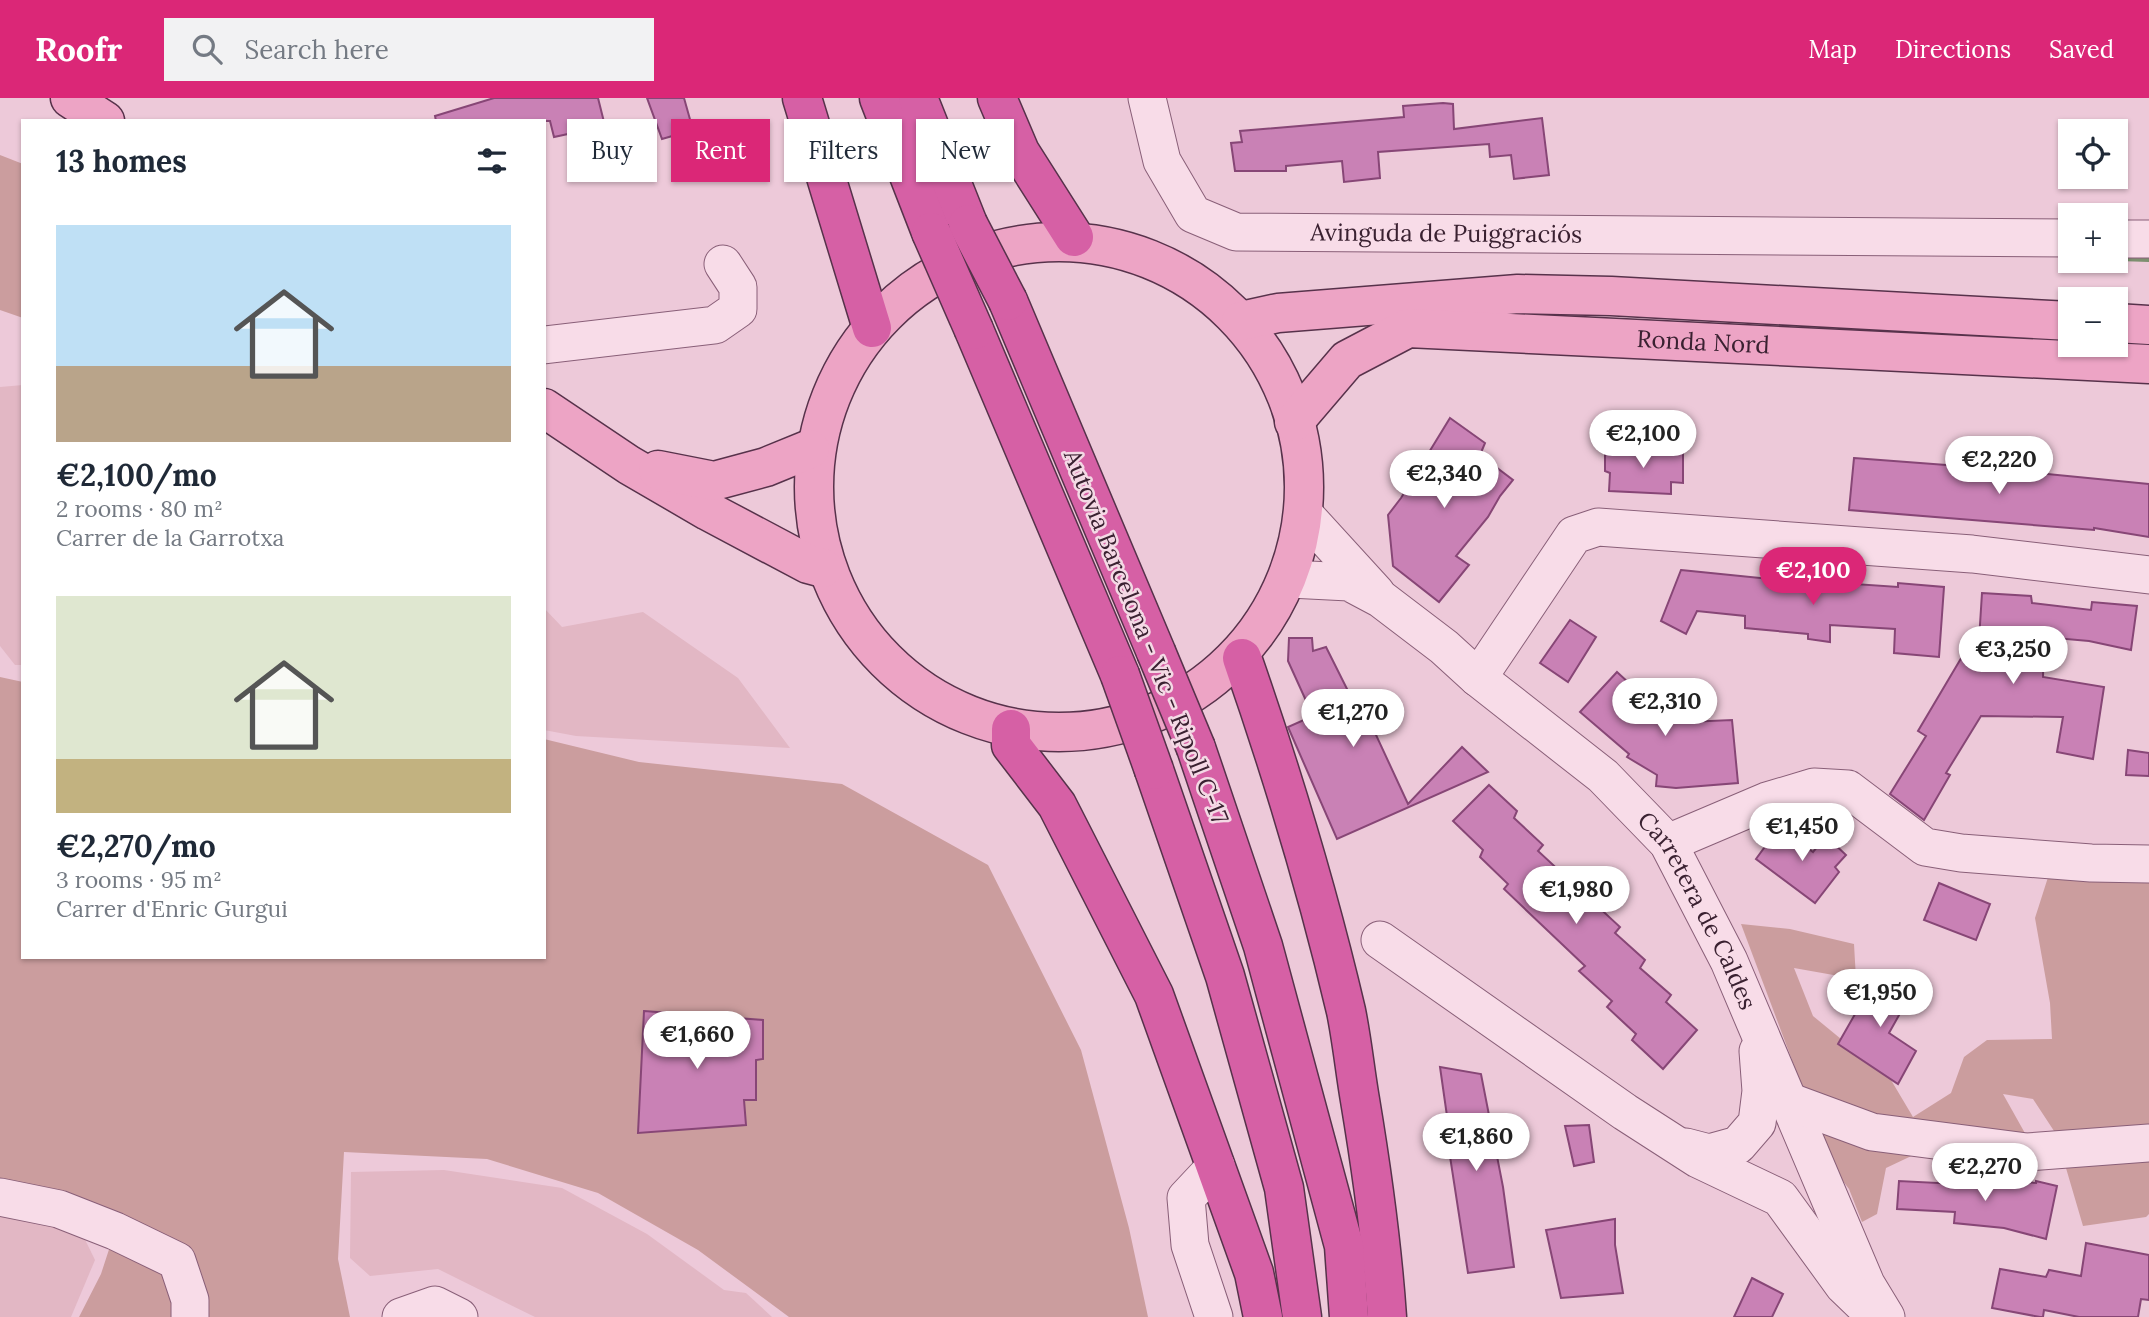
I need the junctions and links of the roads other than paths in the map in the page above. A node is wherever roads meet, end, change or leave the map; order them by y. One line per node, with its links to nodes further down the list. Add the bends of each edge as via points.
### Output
1 (70, 98): 7 (main road)
2 (802, 98): 17 (highway)
3 (878, 98): 48 (highway, Autovia Barcelona - Vic - Ripoll C-17, bridge, via 1120,675 1154,770 1225,976 1284,1188)
4 (918, 98): 49 (highway, Autovia Barcelona - Vic - Ripoll C-17, bridge, via 968,224 1008,301 1196,748 1263,946 1344,1246)
5 (996, 98): 8 (highway, via 1020,152)
6 (1147, 98): 9 (street, Avinguda de Puiggraciós, via 1162,161 1193,214 1236,232)
7 (102, 119)
8 (1074, 237): 14 (main road, via 1167,271); 17 (main road, via 1037,241 964,261 908,296)
9 (2058, 238)
10 (2128, 239): 11 (street)
11 (2149, 239)
12 (723, 264): 18 (street, via 738,287 738,309 715,325)
13 (2058, 320): 14 (main road, Ronda Nord, via 1518,294 1278,313)
14 (1241, 321): 21 (main road, via 1278,376)
15 (2128, 324): 16 (main road)
16 (2149, 325)
17 (872, 328): 22 (main road, via 845,363)
18 (546, 345)
19 (2149, 364): 21 (main road, Ronda Nord, via 1408,328 1346,360)
20 (546, 409): 23 (main road)
21 (1294, 422): 24 (main road)
22 (810, 449): 23 (main road, via 714,481); 25 (main road, via 815,530)
23 (629, 465): 25 (main road, via 708,511)
24 (1303, 513): 27 (main road); 28 (street)
25 (823, 568): 31 (main road, via 876,639 924,681 966,709)
26 (2149, 575): 30 (street, via 1972,554 1598,527 1574,535)
27 (1290, 579): 28 (street, via 1349,582); 29 (main road)
28 (1381, 599): 30 (street, Carretera de Caldes)
29 (1242, 658): 31 (main road, via 1190,704 1158,719 1114,729); 50 (highway, via 1346,1013 1367,1141)
30 (1478, 678): 32 (street, Carretera de Caldes, via 1603,776)
31 (1011, 729): 39 (highway, via 1011,745 1057,805 1153,995)
32 (1668, 843): 33 (street, via 1767,801 1814,787 1848,789 1926,847); 35 (street, Carretera de Caldes)
33 (2149, 864)
34 (1380, 940): 38 (street)
35 (1756, 1024): 36 (street, Carretera de Caldes); 38 (street, via 1761,1091 1756,1123 1738,1145 1709,1153)
36 (1788, 1101): 37 (street, via 1872,1132 2027,1152); 40 (street, Carretera de Caldes)
37 (2149, 1143)
38 (1675, 1144): 42 (street)
39 (1216, 1166): 46 (street, via 1186,1198 1189,1245); 47 (highway, via 1254,1273)
40 (1817, 1168): 42 (street, via 1812,1186 1800,1195); 52 (street, Carretera de Caldes, via 1866,1284)
41 (0, 1197): 44 (street, via 59,1209 177,1261 190,1300)
42 (1780, 1199): 51 (street, via 1844,1286)
43 (456, 1316): 45 (street, via 435,1306)
44 (190, 1317)
45 (401, 1317)
46 (1214, 1317)
47 (1263, 1317)
48 (1302, 1317)
49 (1349, 1317)
50 (1387, 1317)
51 (1876, 1317)
52 (1886, 1317)

